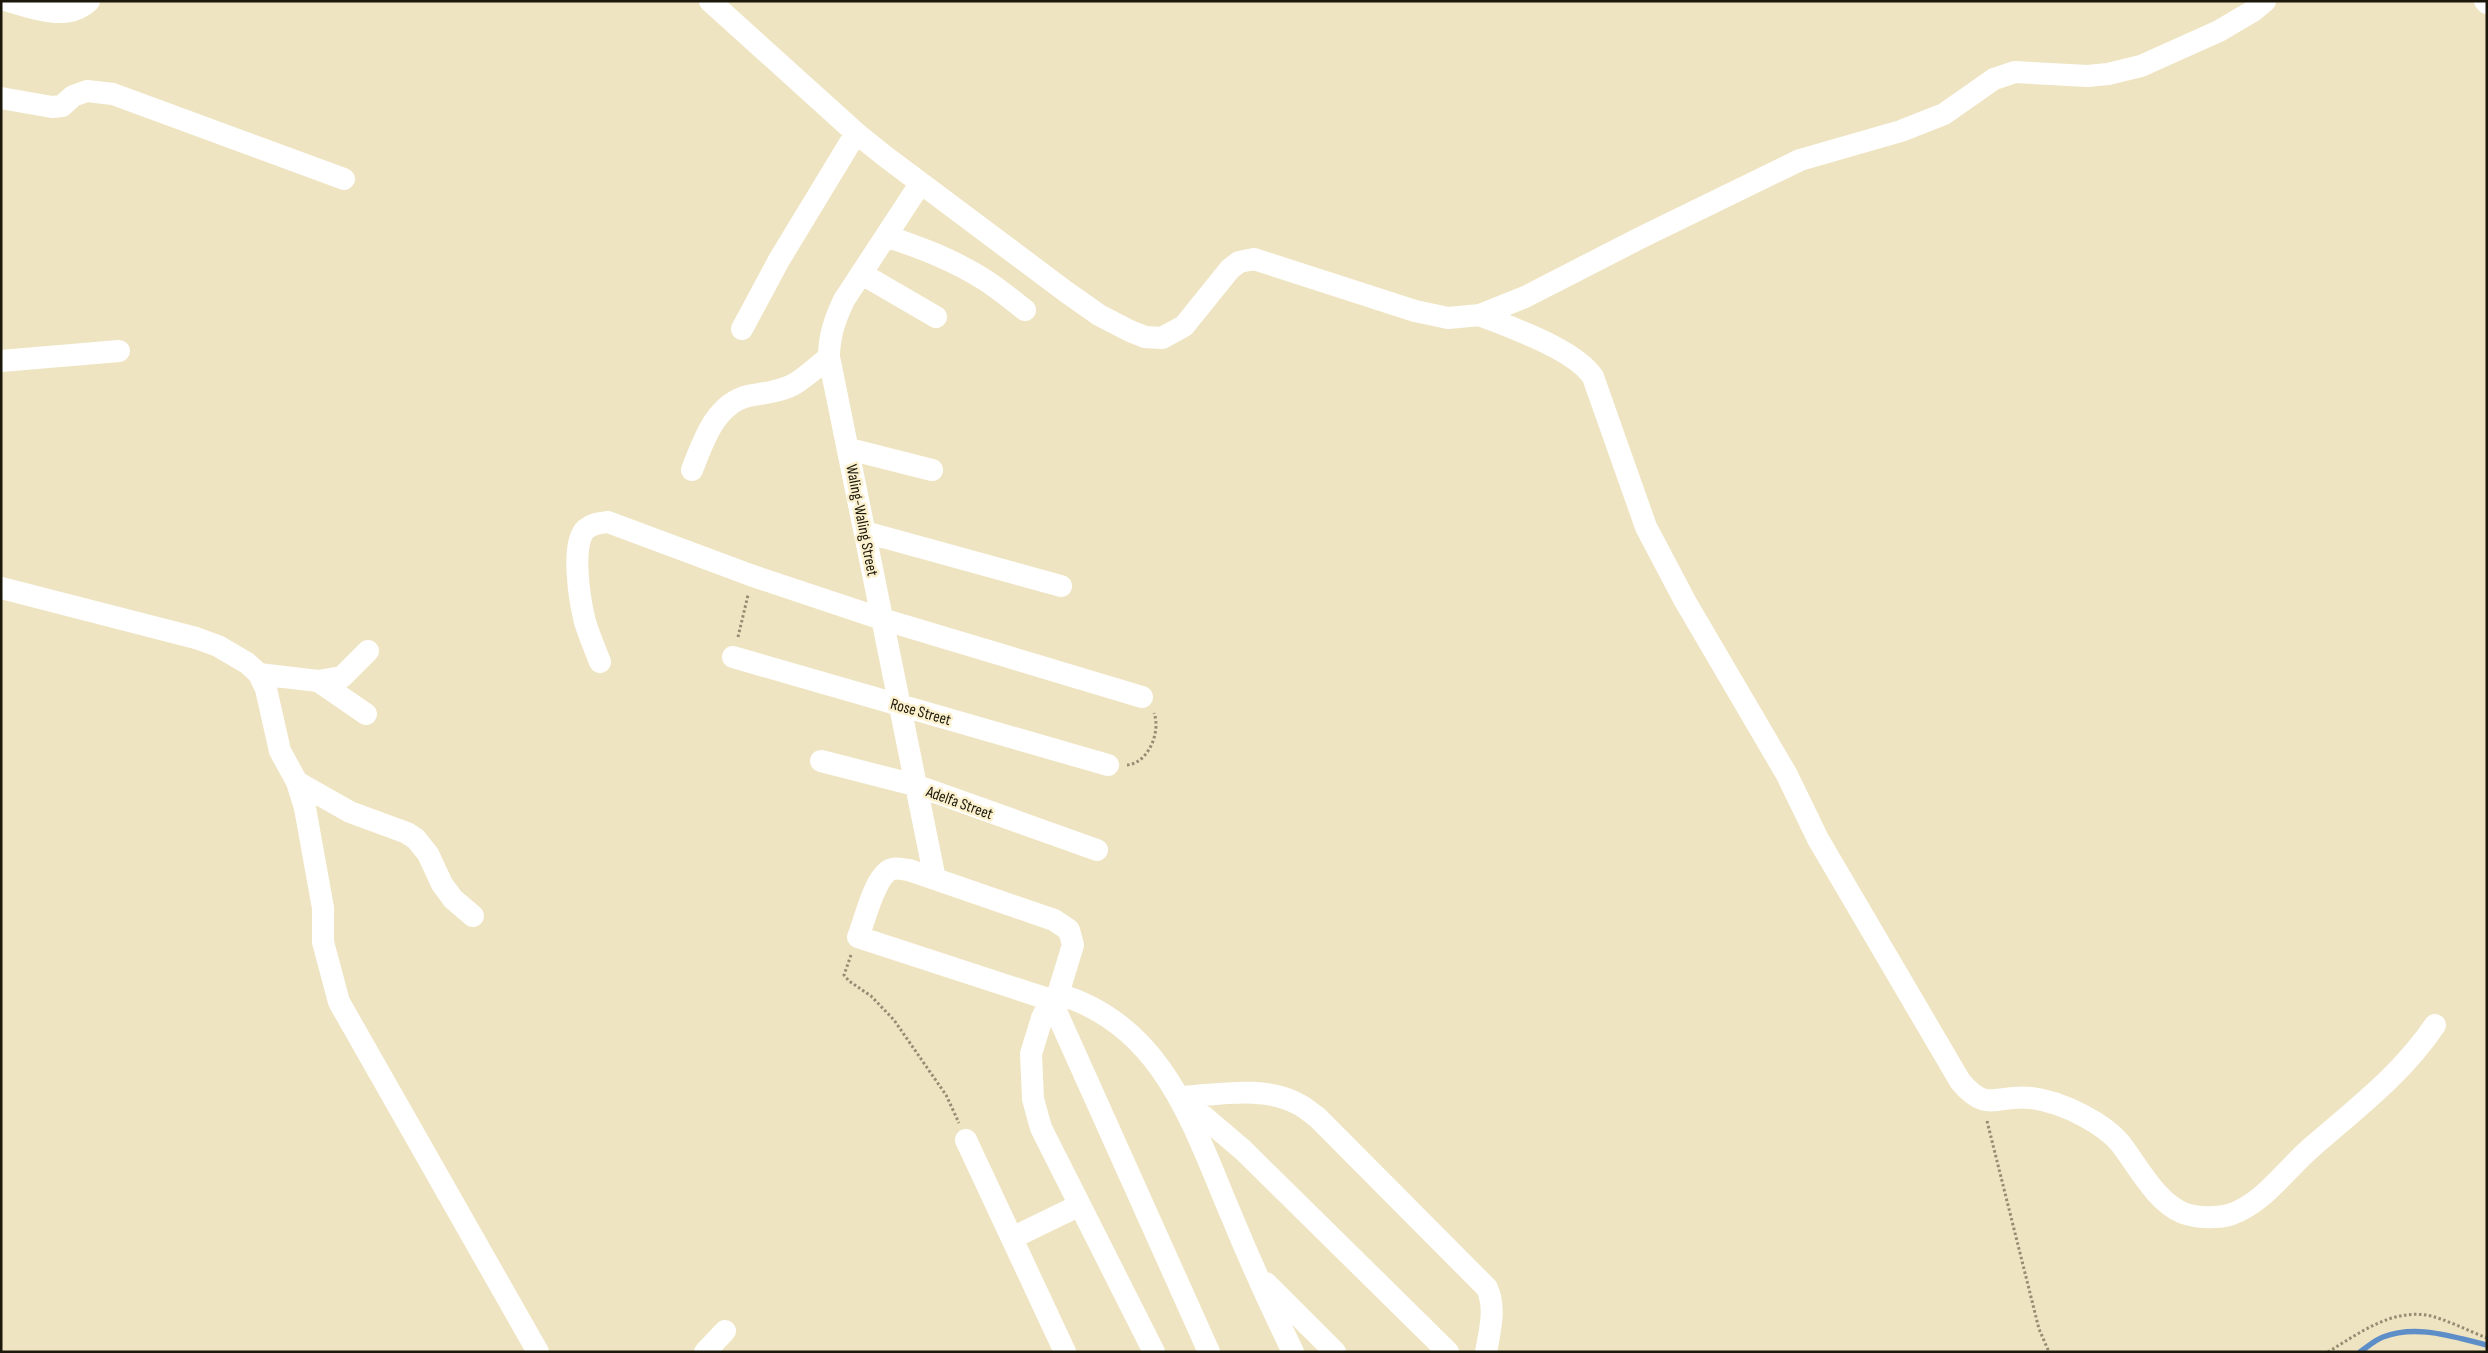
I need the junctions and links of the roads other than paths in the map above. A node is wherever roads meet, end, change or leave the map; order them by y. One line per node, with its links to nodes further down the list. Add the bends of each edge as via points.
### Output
1 (8, 1): 2 (street, via 66,13 76,11)
2 (89, 1)
3 (710, 1): 6 (street)
4 (2265, 1): 12 (street, via 2219,31 2141,66 2087,76 2015,72 1994,79 1944,114 1901,131 1800,160 1525,298)
5 (1, 98): 7 (street, via 52,107 62,106 73,96 87,91 113,94)
6 (856, 133): 8 (street); 14 (street, via 778,260)
7 (344, 179)
8 (920, 184): 9 (street, Waling-Waling Street); 12 (street, via 1098,315 1130,332 1146,336 1162,338 1184,326 1230,269 1239,262 1254,259 1415,311 1448,318)
9 (886, 236): 10 (street, Waling-Waling Street); 11 (street, via 959,265 986,280)
10 (862, 274): 13 (street); 16 (street, Waling-Waling Street, via 835,320 829,340)
11 (1025, 310)
12 (1480, 315): 41 (street, via 1563,352 1588,368 1646,526 1685,601 1787,775 1818,839 1925,1024 1960,1081 1974,1097 1982,1101 2030,1098 2082,1115 2120,1142 2161,1196 2183,1212 2209,1218 2231,1214 2248,1206 2276,1184 2312,1147 2378,1092 2418,1050)
13 (936, 317)
14 (742, 329)
15 (118, 351): 17 (street)
16 (829, 357): 18 (street, Waling-Waling Street); 19 (street, via 796,384 745,397 728,406 714,421)
17 (1, 361)
18 (849, 449): 20 (street); 21 (street, Waling-Waling Street)
19 (692, 470)
20 (932, 470)
21 (865, 532): 22 (street); 24 (street, Waling-Waling Street)
22 (1061, 586)
23 (1, 588): 28 (street, via 196,638 243,660)
24 (882, 619): 27 (street, via 753,576 608,522 594,524 585,530 580,540 577,578 585,623); 30 (street); 31 (street, Waling-Waling Street)
25 (368, 651): 29 (street, via 342,677)
26 (733, 658): 31 (street, Rose Street)
27 (600, 662)
28 (259, 674): 29 (street); 35 (street, via 266,689 280,751)
29 (318, 681): 32 (street)
30 (1142, 697)
31 (898, 704): 34 (street, Rose Street); 36 (street, Waling-Waling Street)
32 (366, 714)
33 (821, 761): 36 (street, Adelfa Street)
34 (1108, 765)
35 (298, 782): 39 (street, via 350,812 416,839 453,899); 48 (street, via 317,867 323,908 323,942 339,1002)
36 (915, 785): 37 (street, Adelfa Street); 38 (street, Waling-Waling Street)
37 (1097, 850)
38 (935, 879): 40 (street, via 1054,920 1070,930 1073,945); 40 (street, via 897,868 887,871 858,936)
39 (473, 916)
40 (1055, 997): 42 (street, via 1095,1008 1118,1021 1155,1061); 44 (street, via 1035,1036 1033,1099 1041,1128); 52 (street)
41 (2435, 1025)
42 (1182, 1101): 46 (street); 55 (street, via 1243,1150); 56 (street, via 1245,1094 1276,1096 1297,1103 1317,1117 1487,1288 1492,1298 1492,1310)
43 (966, 1140): 45 (street)
44 (1080, 1205): 45 (street); 51 (street)
45 (1012, 1238): 50 (street)
46 (1255, 1272): 53 (street); 54 (street)
47 (725, 1331): 49 (street)
48 (538, 1352)
49 (706, 1352)
50 (1065, 1352)
51 (1154, 1352)
52 (1209, 1352)
53 (1293, 1352)
54 (1335, 1352)
55 (1448, 1352)
56 (1486, 1352)

